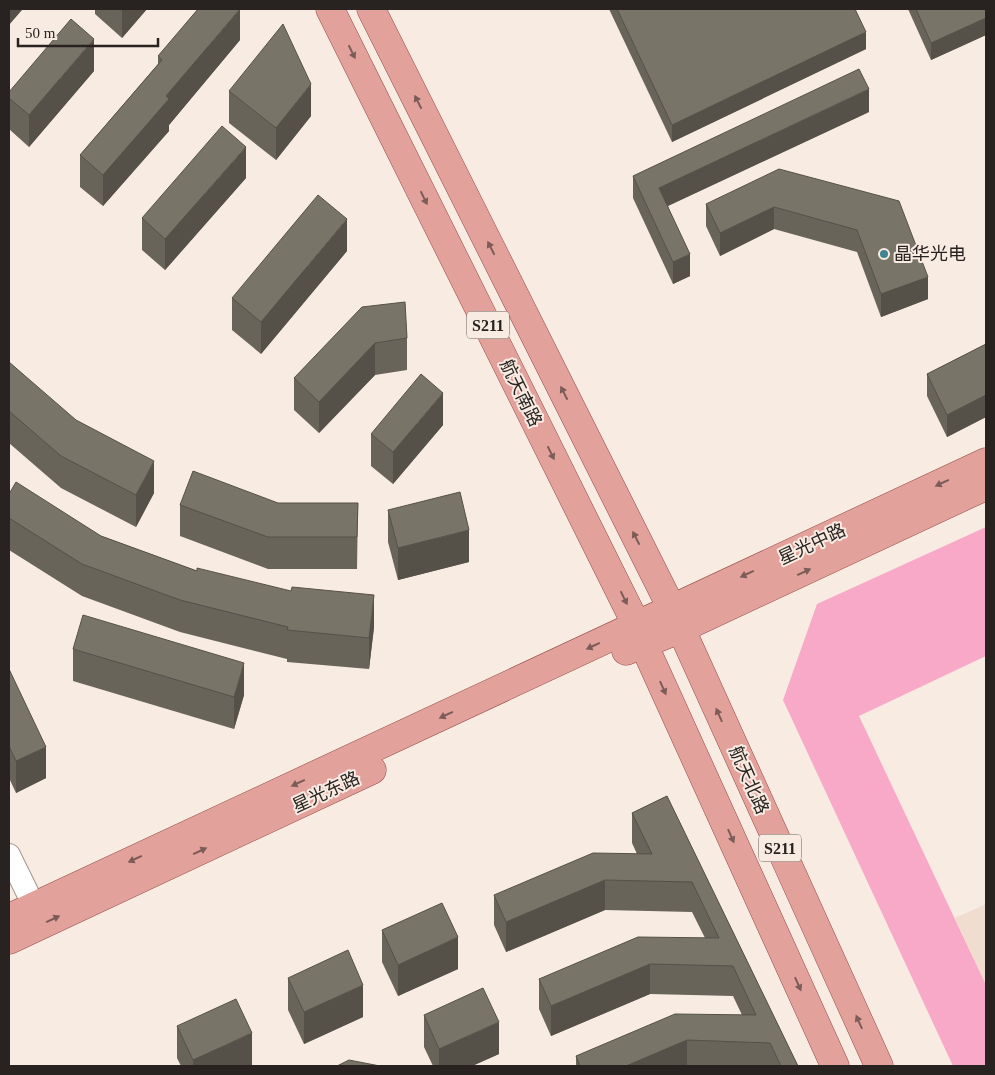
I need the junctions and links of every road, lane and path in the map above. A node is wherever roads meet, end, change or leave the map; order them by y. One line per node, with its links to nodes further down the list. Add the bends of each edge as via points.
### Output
1 (330, 9): 6 (main road, 航天南路 / S211, one-way to 6)
2 (371, 9): 5 (main road, S211, one-way to 2)
3 (986, 462): 5 (main road, 星光中路, one-way to 5)
4 (986, 486): 5 (main road, 星光中路, one-way to 4)
5 (676, 619): 6 (main road, 星光中路); 12 (main road, 航天北路 / S211, one-way to 5)
6 (640, 634): 8 (main road, 星光东路, one-way to 8); 10 (main road, 星光东路, one-way to 6); 11 (main road, S211, one-way to 11)
7 (9, 855): 8 (street)
8 (34, 906): 9 (main road, 星光东路)
9 (9, 918)
10 (9, 940)
11 (835, 1066)
12 (879, 1066)

